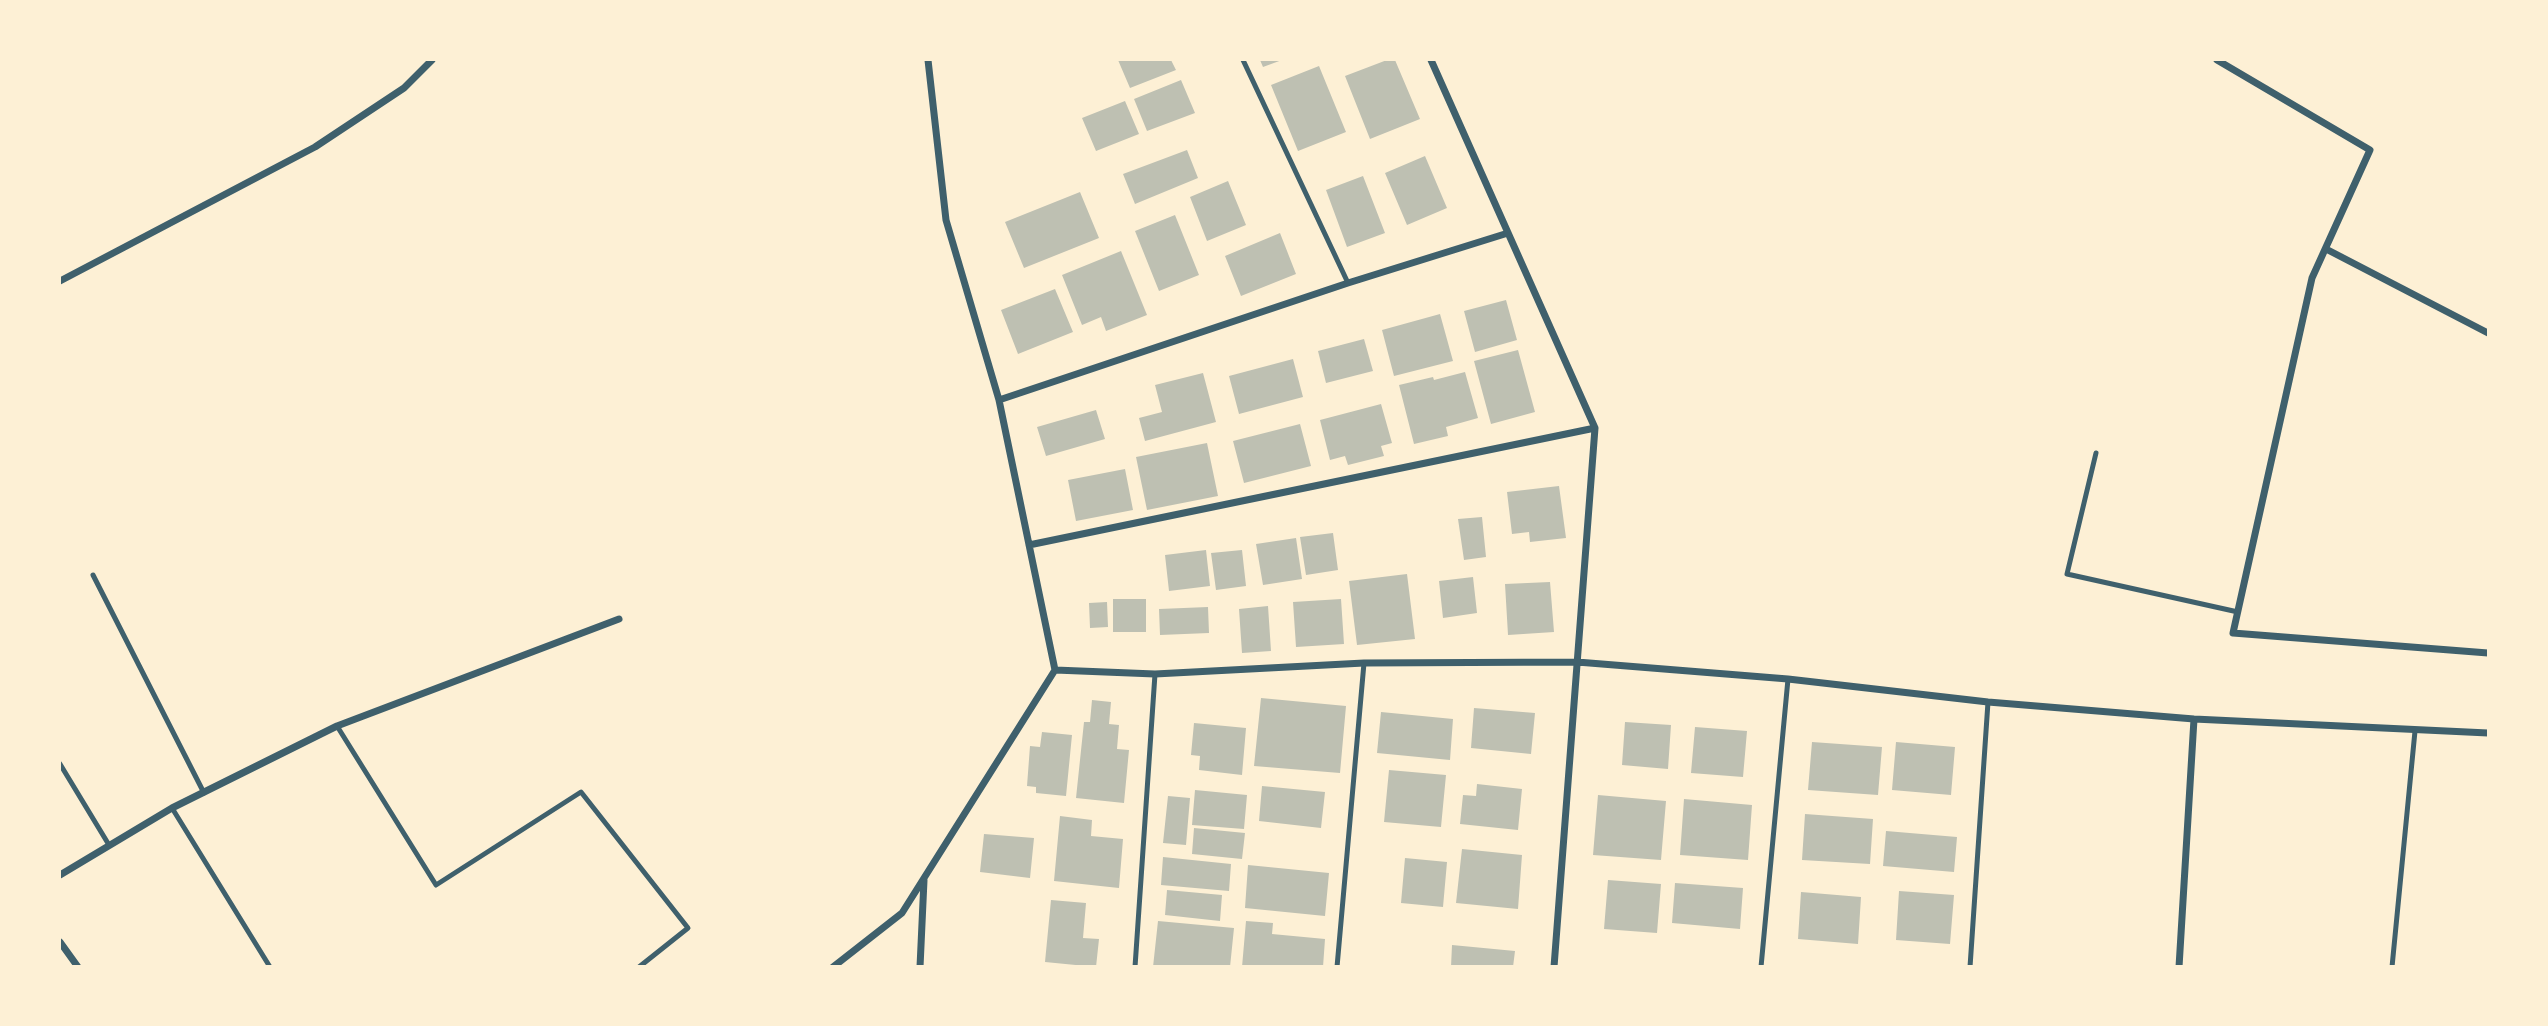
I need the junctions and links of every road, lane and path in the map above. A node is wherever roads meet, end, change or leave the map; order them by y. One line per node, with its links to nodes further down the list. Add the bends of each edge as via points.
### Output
1 (432, 60): 8 (street, via 404,88 314,148)
2 (928, 60): 11 (street, via 946,220)
3 (1243, 60): 9 (lane)
4 (1431, 60): 6 (street)
5 (2217, 60): 7 (street, via 2370,150)
6 (1508, 233): 9 (street); 12 (street)
7 (2326, 249): 10 (street); 16 (street, via 2312,278)
8 (60, 281)
9 (1348, 283): 11 (street)
10 (2488, 332)
11 (999, 400): 14 (street)
12 (1595, 428): 14 (street); 19 (street)
13 (2096, 453): 16 (lane, via 2067,574)
14 (1029, 545): 21 (street)
15 (93, 575): 30 (lane)
16 (2238, 612): 18 (street, via 2233,633)
17 (619, 619): 26 (street)
18 (2488, 653)
19 (1577, 662): 20 (street); 23 (street); 43 (street)
20 (1364, 663): 22 (street); 42 (lane)
21 (1055, 670): 22 (street); 34 (street)
22 (1155, 674): 41 (lane)
23 (1788, 679): 24 (street); 44 (lane)
24 (1988, 702): 25 (street); 45 (lane)
25 (2194, 719): 27 (street); 46 (street)
26 (337, 726): 30 (street); 38 (lane, via 436,885 581,792 688,928)
27 (2415, 731): 28 (street); 47 (lane)
28 (2488, 733)
29 (60, 764): 32 (lane)
30 (204, 793): 31 (street)
31 (172, 808): 32 (street); 37 (lane)
32 (109, 845): 33 (street)
33 (60, 875)
34 (924, 879): 39 (street, via 902,913); 40 (street)
35 (60, 942): 36 (street)
36 (78, 967)
37 (270, 967)
38 (639, 967)
39 (833, 967)
40 (920, 967)
41 (1135, 967)
42 (1337, 967)
43 (1554, 967)
44 (1761, 967)
45 (1970, 967)
46 (2179, 967)
47 (2392, 967)

